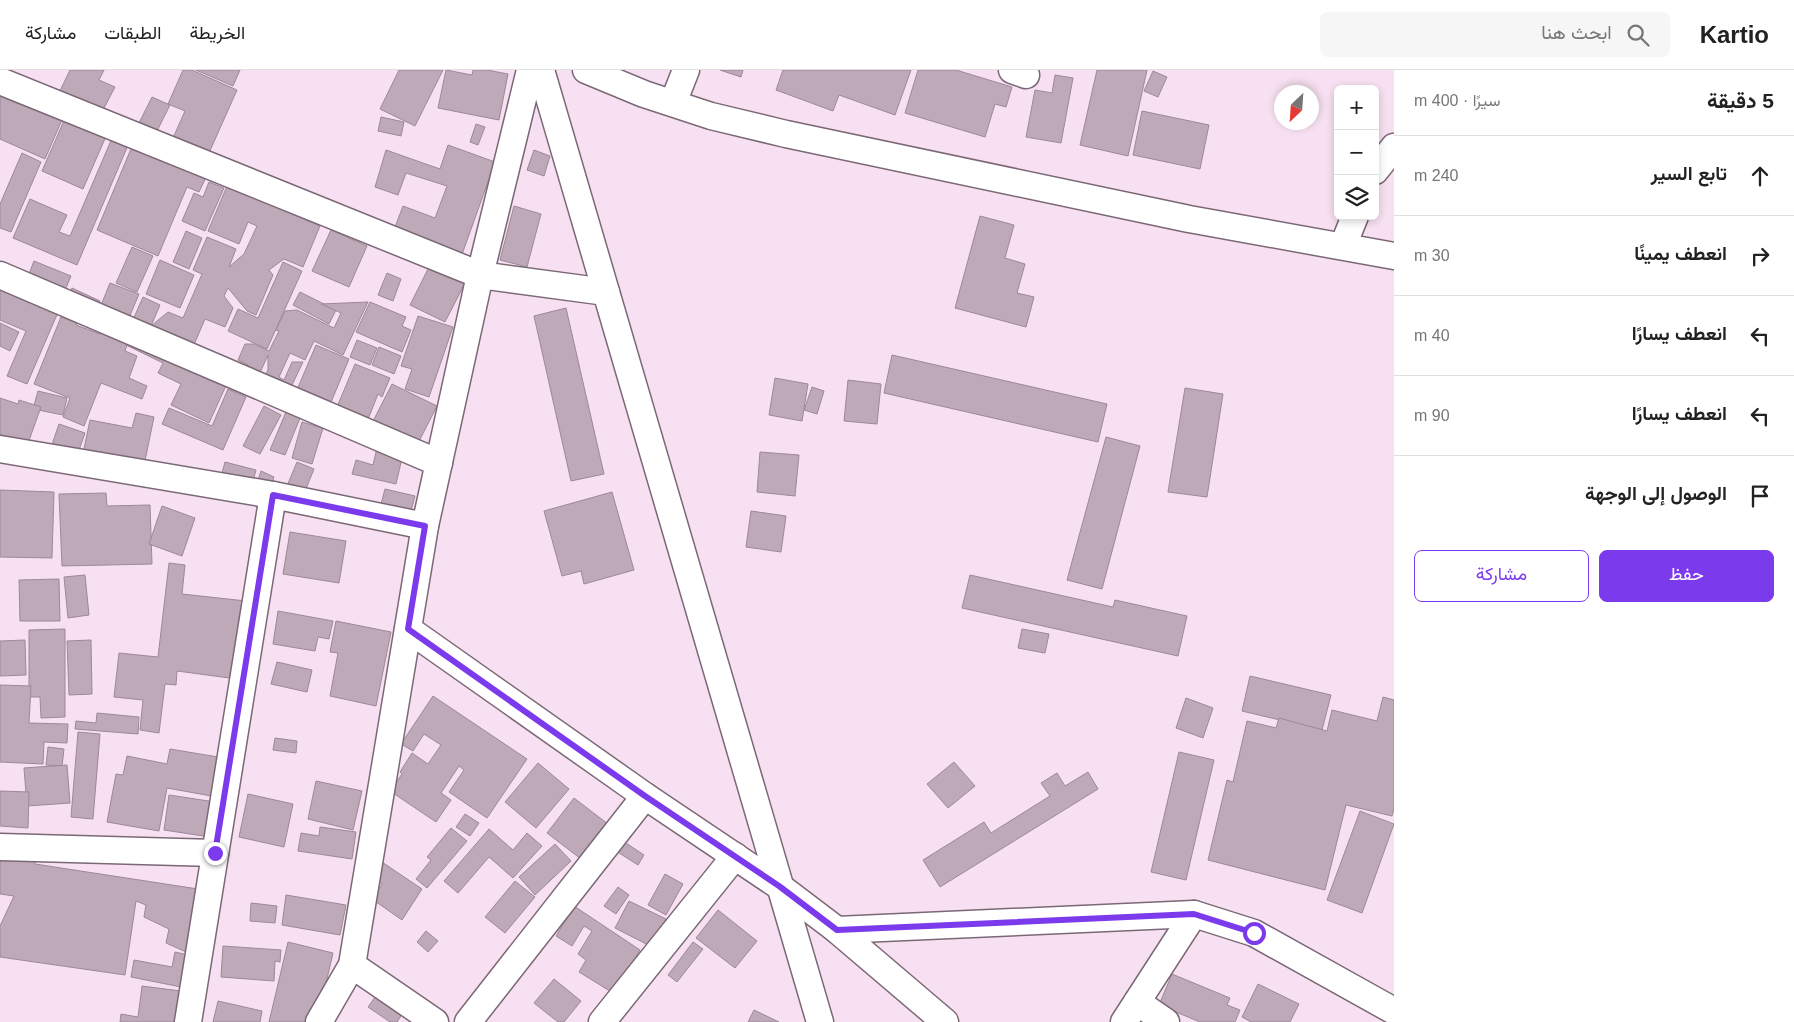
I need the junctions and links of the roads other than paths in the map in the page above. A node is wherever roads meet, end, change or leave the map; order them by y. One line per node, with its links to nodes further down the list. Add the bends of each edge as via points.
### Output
1 (530, 70): 13 (street)
2 (541, 70): 14 (street)
3 (586, 70): 6 (street)
4 (686, 70): 6 (street)
5 (13, 79): 13 (street)
6 (673, 103): 10 (street, via 786,134 1189,219)
7 (1394, 147): 8 (street)
8 (1379, 166)
9 (1353, 220): 10 (street)
10 (1343, 246): 11 (street)
11 (1394, 256)
12 (0, 275): 16 (street)
13 (480, 275): 14 (street); 16 (street)
14 (606, 292): 24 (street)
15 (0, 450): 17 (street)
16 (439, 463): 18 (street)
17 (273, 495): 18 (street); 22 (street)
18 (425, 526): 19 (street)
19 (408, 629): 20 (street); 27 (street)
20 (645, 796): 23 (street); 33 (street)
21 (0, 847): 22 (street)
22 (215, 853): 30 (street)
23 (735, 856): 24 (street); 34 (street)
24 (779, 886): 26 (street); 35 (street)
25 (1194, 914): 26 (street); 28 (street); 29 (street, via 1254,933)
26 (837, 930): 36 (street)
27 (352, 965): 31 (street); 32 (street)
28 (1131, 1012): 37 (street)
29 (1389, 1014)
30 (188, 1022)
31 (319, 1022)
32 (435, 1022)
33 (468, 1022)
34 (602, 1022)
35 (820, 1022)
36 (945, 1022)
37 (1166, 1022)

